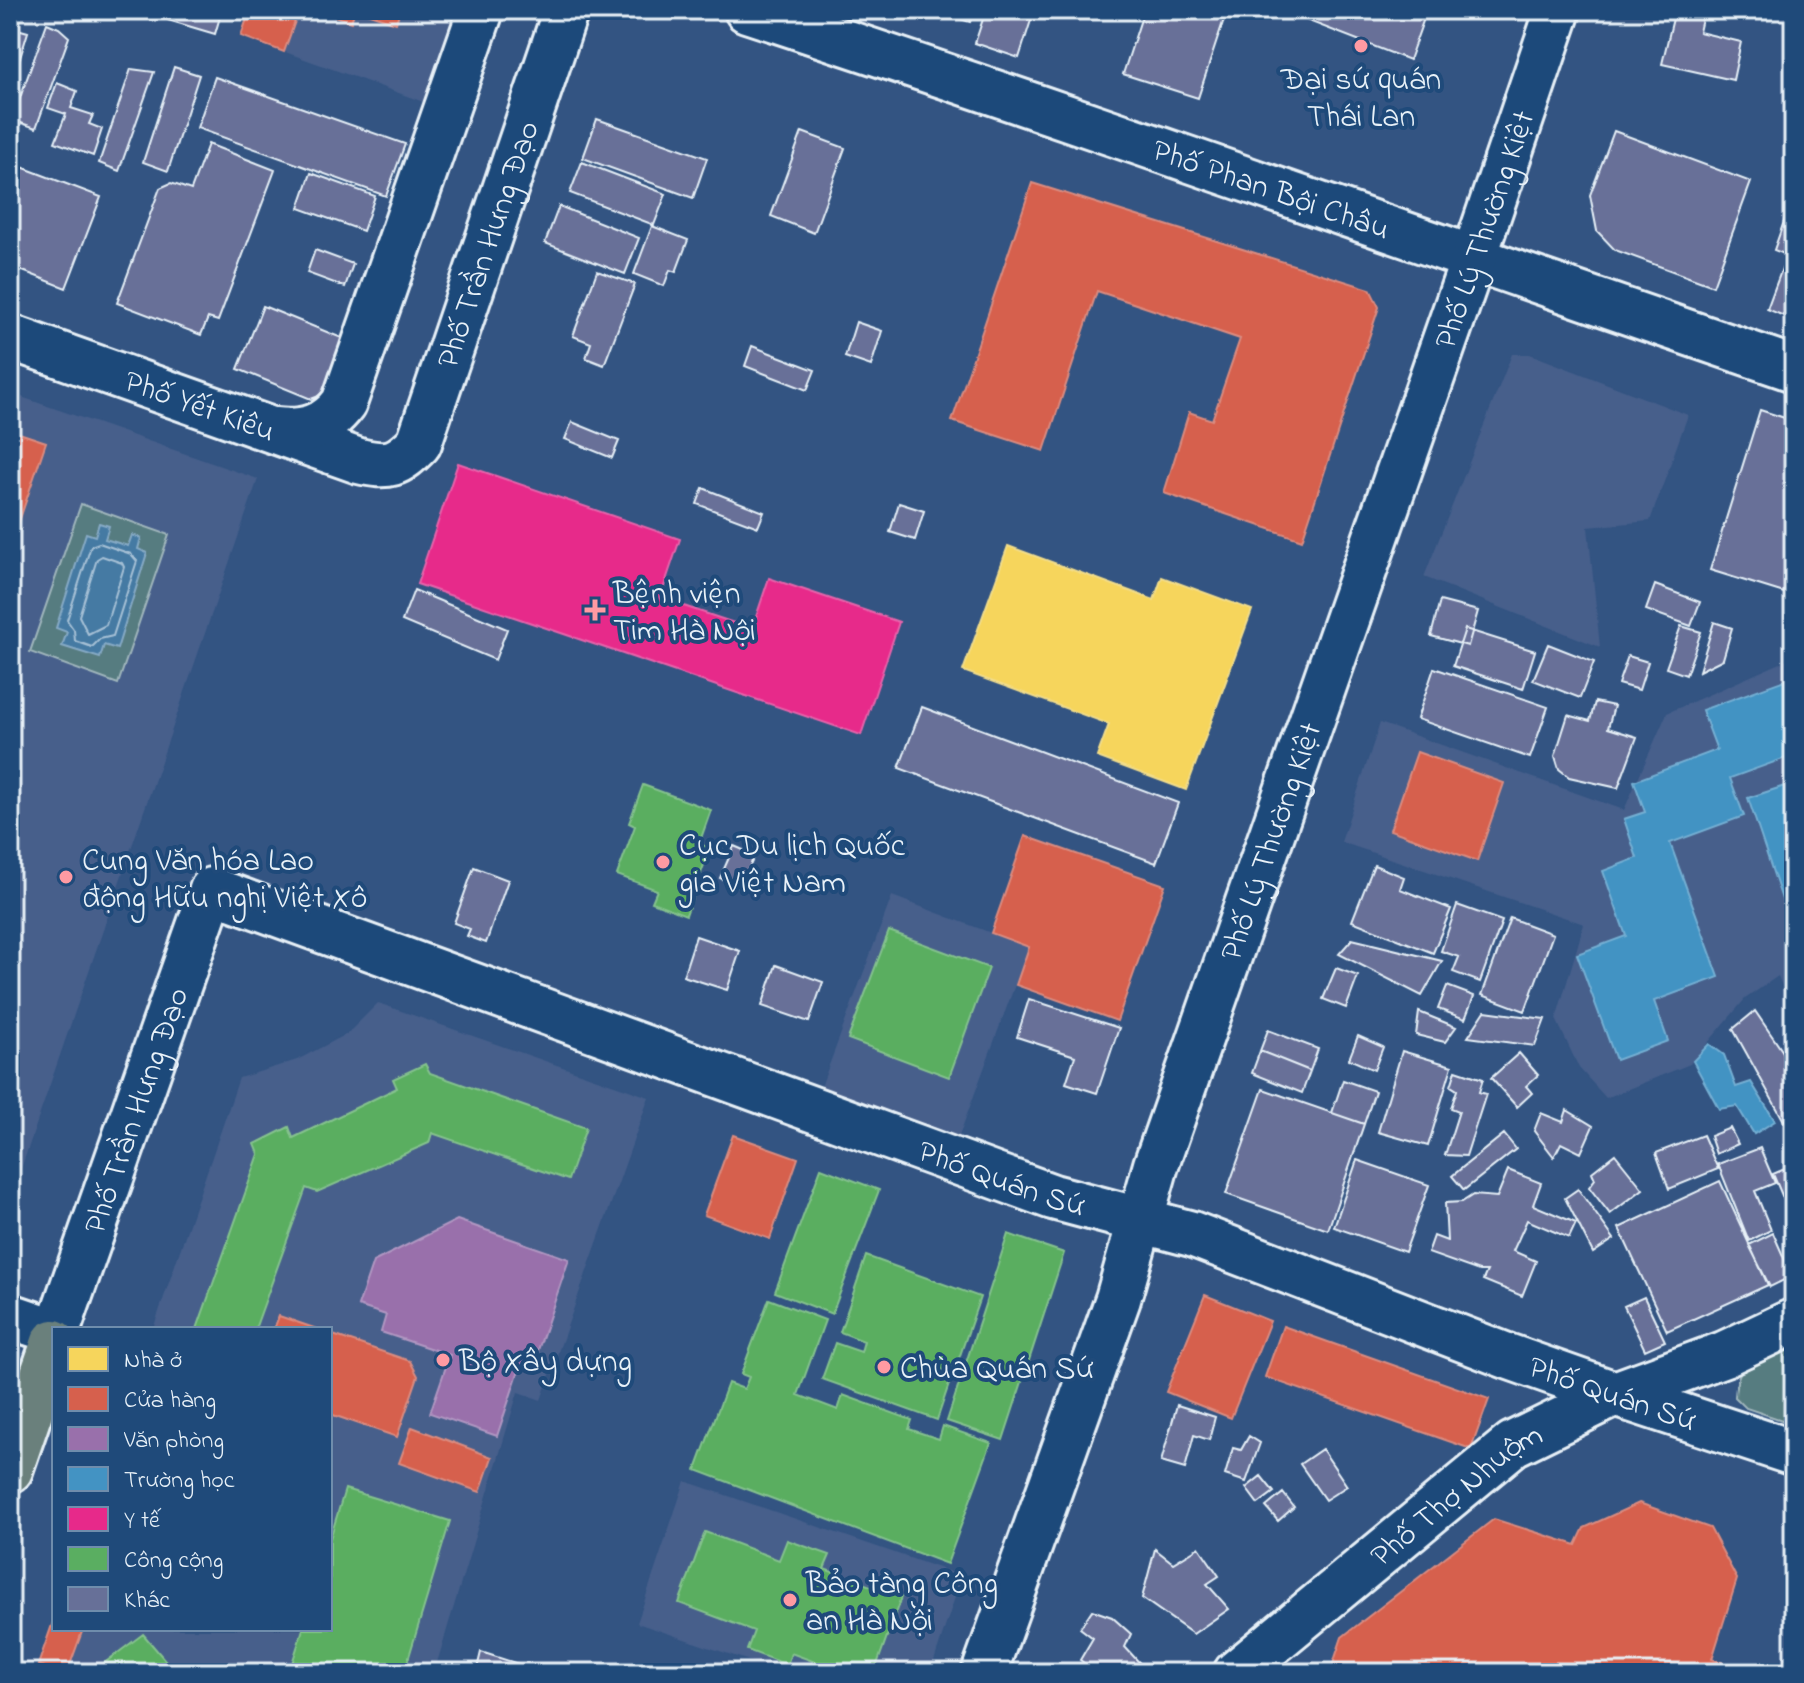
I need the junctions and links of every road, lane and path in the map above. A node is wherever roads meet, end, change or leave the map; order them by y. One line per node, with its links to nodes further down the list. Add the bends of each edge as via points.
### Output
1 (481, 10): 8 (street, via 344,403 323,425)
2 (566, 10): 9 (street, Phố Trần Hưng Đạo, via 419,443)
3 (747, 10): 5 (street, Phố Phan Bội Châu, via 1012,97)
4 (1558, 10): 5 (street, Phố Lý Thường Kiệt)
5 (1473, 260): 7 (street, Phố Phan Bội Châu); 11 (street, Phố Lý Thường Kiệt)
6 (10, 337): 8 (street, Phố Yết Kiêu)
7 (1794, 369)
8 (273, 430): 9 (street, Phố Yết Kiêu, via 359,461)
9 (390, 465)
10 (212, 890): 11 (street, Phố Quán Sứ, via 1053,1197); 14 (street, Phố Trần Hưng Đạo)
11 (1140, 1220): 17 (street, Phố Quán Sứ, via 1192,1234); 20 (street, Phố Lý Thường Kiệt, via 1118,1299)
12 (10, 1316): 15 (street)
13 (1794, 1321): 17 (street, Phố Thợ Nhuộm, via 1724,1354)
14 (57, 1327)
15 (52, 1329)
16 (52, 1348): 19 (main road)
17 (1615, 1394): 18 (street, Phố Quán Sứ); 21 (street, Phố Thợ Nhuộm, via 1513,1444)
18 (1794, 1453)
19 (10, 1470)
20 (984, 1673)
21 (1236, 1673)

